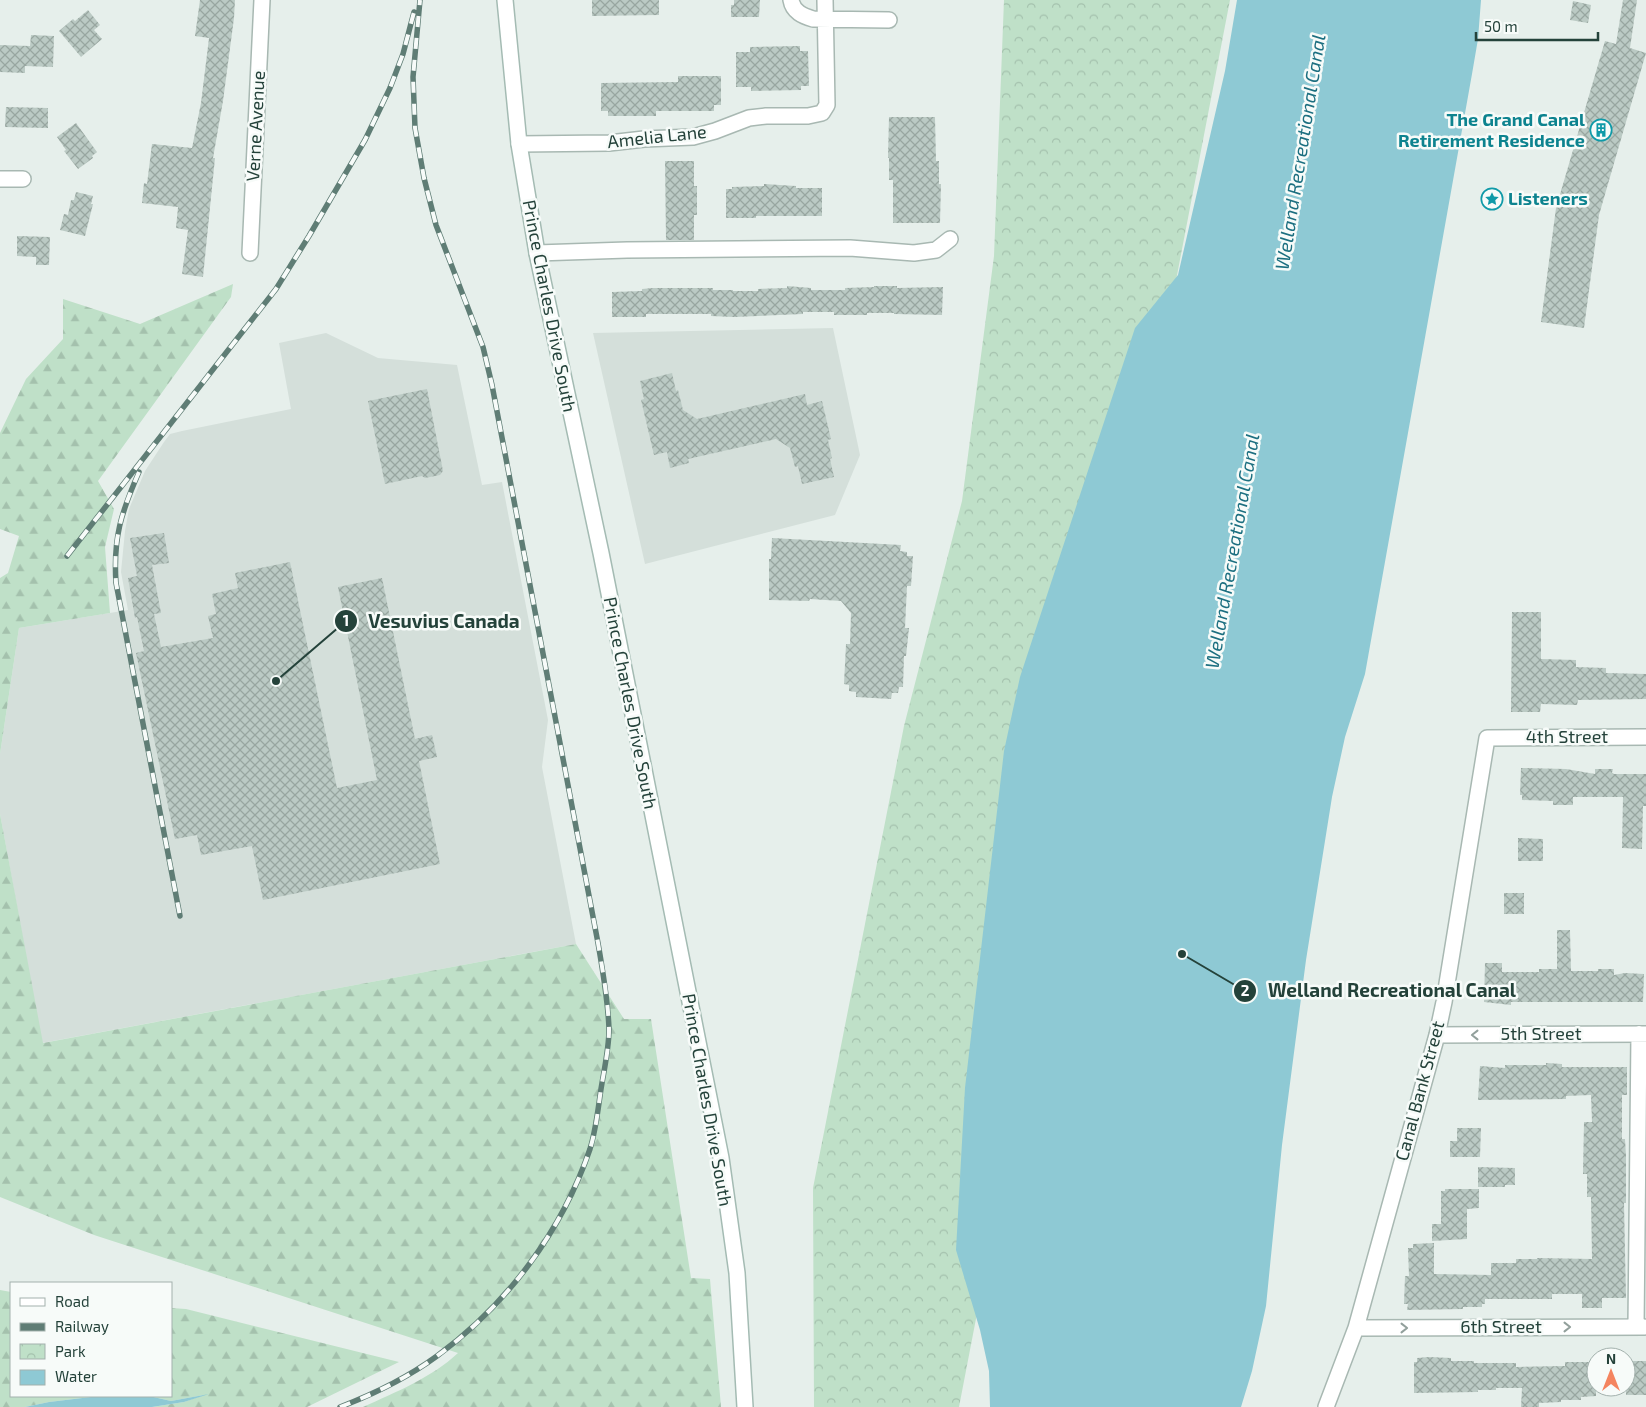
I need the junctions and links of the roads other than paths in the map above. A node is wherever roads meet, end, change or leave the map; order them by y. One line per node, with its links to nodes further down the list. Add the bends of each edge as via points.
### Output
1 (262, 0): 11 (street, Verne Avenue)
2 (505, 0): 7 (street, Prince Charles Drive South)
3 (791, 0): 5 (street, via 796,11 804,16)
4 (825, 0): 5 (street)
5 (825, 20): 6 (street); 7 (street, Amelia Lane, via 826,104 822,113 749,118 693,137 609,143)
6 (889, 20)
7 (519, 144): 12 (street, Prince Charles Drive South)
8 (0, 179): 9 (street)
9 (23, 179)
10 (950, 239): 12 (street, via 936,250 914,253 850,248)
11 (250, 253)
12 (537, 253): 19 (street, Prince Charles Drive South, via 601,553 721,1158 736,1273)
13 (1646, 737): 14 (street, 4th Street)
14 (1487, 738): 16 (street, Canal Bank Street)
15 (1642, 1034): 16 (street, 5th Street, one-way to 16); 17 (street)
16 (1436, 1035): 18 (street, Canal Bank Street)
17 (1641, 1327): 18 (street, 6th Street, one-way to 17)
18 (1356, 1328): 20 (street, Canal Bank Street)
19 (745, 1407)
20 (1326, 1407)

